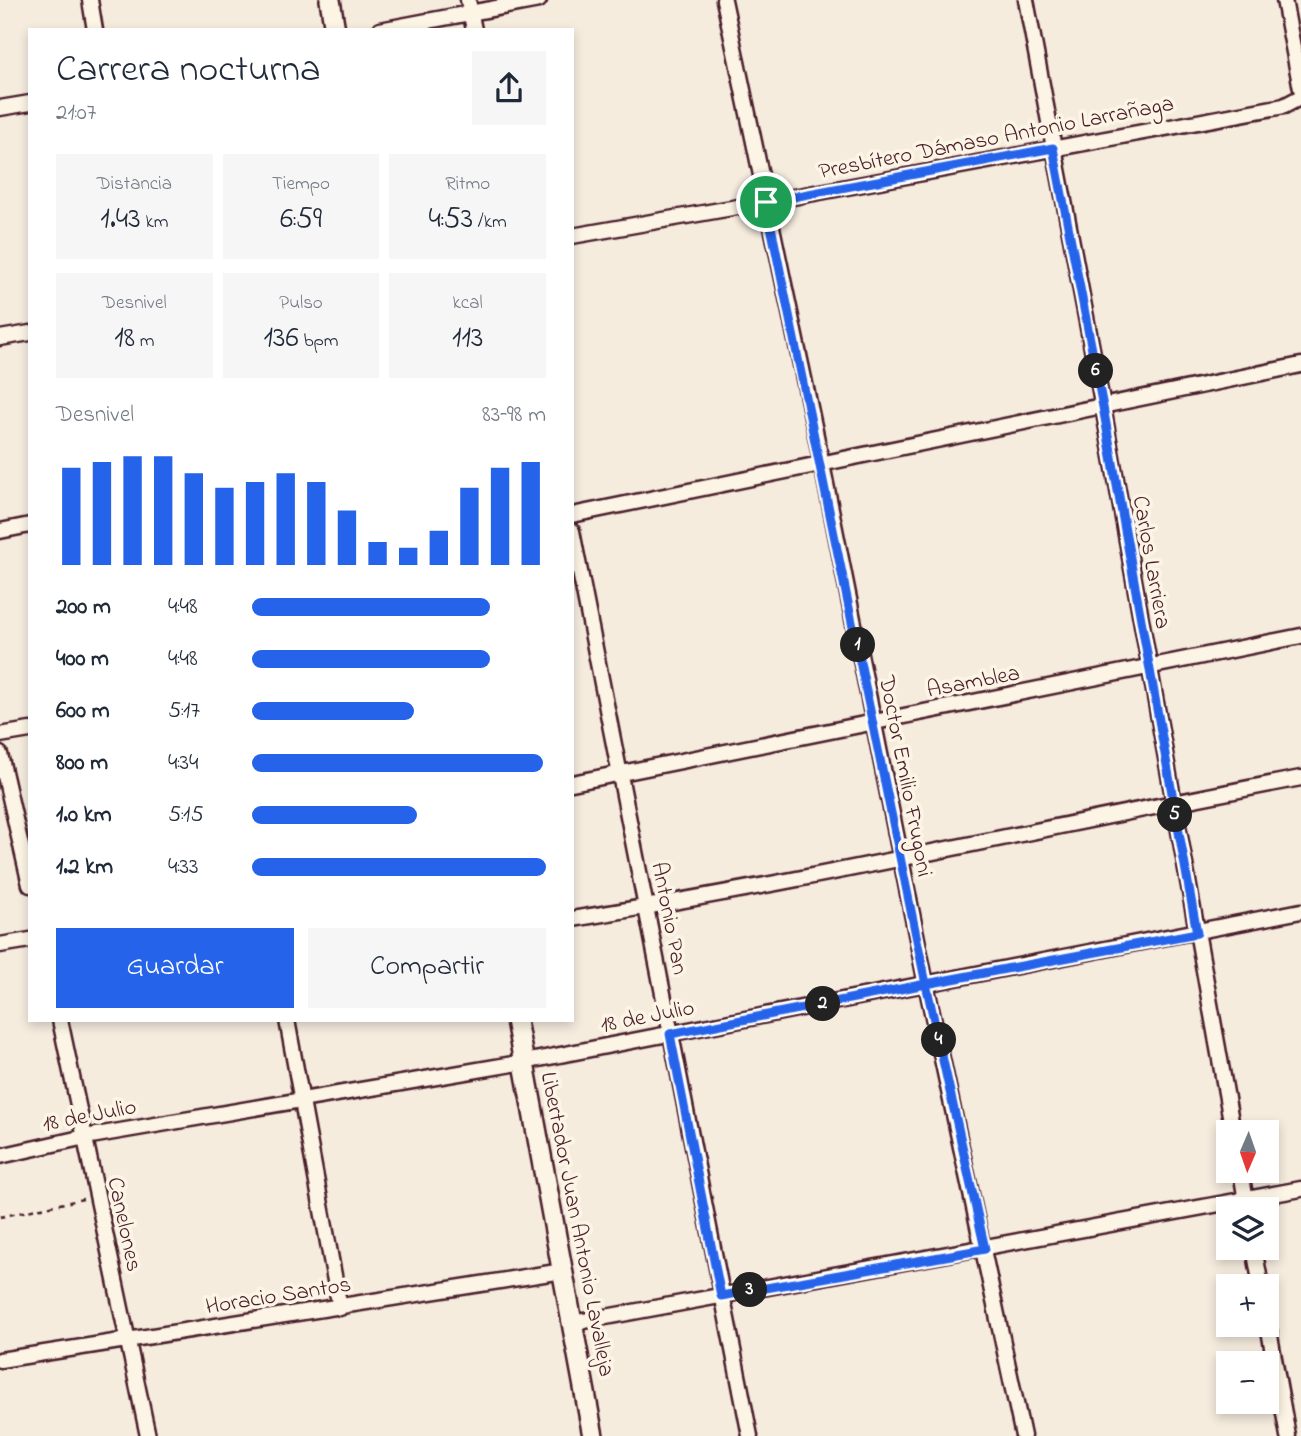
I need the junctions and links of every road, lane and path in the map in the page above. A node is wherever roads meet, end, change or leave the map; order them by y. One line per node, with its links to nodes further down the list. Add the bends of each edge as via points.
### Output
1 (90, 0): 8 (street)
2 (330, 0): 9 (street)
3 (539, 0): 7 (street)
4 (724, 0): 17 (street, Doctor Emilio Frugoni)
5 (1026, 0): 16 (street, Carlos Larriera)
6 (1284, 0): 12 (street)
7 (470, 7): 10 (street); 11 (street)
8 (95, 28)
9 (335, 28)
10 (388, 28)
11 (474, 28)
12 (1301, 89)
13 (1301, 97): 16 (street, Presbítero Dámaso Antonio Larrañaga, via 1284,106)
14 (28, 103): 15 (street)
15 (0, 108)
16 (1053, 148): 17 (street, Presbítero Dámaso Antonio Larrañaga); 22 (street, Carlos Larriera)
17 (766, 202): 18 (street, Presbítero Dámaso Antonio Larrañaga); 23 (street, Doctor Emilio Frugoni)
18 (574, 236)
19 (28, 333): 20 (street)
20 (0, 338)
21 (1301, 365): 22 (street)
22 (1103, 407): 23 (street); 29 (street, Carlos Larriera)
23 (822, 464): 24 (street); 30 (street, Doctor Emilio Frugoni)
24 (574, 515)
25 (28, 526): 26 (street)
26 (0, 531)
27 (574, 541): 34 (street, Antonio Pan)
28 (1301, 636): 29 (street, Asamblea)
29 (1148, 668): 30 (street, Asamblea); 37 (street, Carlos Larriera)
30 (874, 723): 34 (street, Asamblea); 38 (street, Doctor Emilio Frugoni)
31 (28, 730): 32 (street)
32 (0, 735)
33 (0, 754): 39 (street)
34 (621, 775): 36 (street, Asamblea); 40 (street, Antonio Pan)
35 (1301, 778): 37 (street)
36 (574, 783)
37 (1172, 803): 38 (street); 43 (street, Carlos Larriera)
38 (901, 859): 40 (street); 46 (street, Doctor Emilio Frugoni)
39 (28, 876)
40 (646, 907): 42 (street); 50 (street, Antonio Pan)
41 (1301, 911): 43 (street, 18 de Julio)
42 (574, 919)
43 (1197, 933): 46 (street, 18 de Julio); 53 (street, Carlos Larriera)
44 (28, 940): 45 (street)
45 (0, 945)
46 (926, 984): 50 (street, 18 de Julio); 61 (street, Doctor Emilio Frugoni)
47 (60, 1022): 54 (street, Canelones)
48 (287, 1022): 52 (street)
49 (516, 1022): 51 (street, Libertador Juan Antonio Lavalleja)
50 (670, 1034): 51 (street, 18 de Julio); 63 (street, Antonio Pan)
51 (524, 1062): 52 (street, 18 de Julio); 62 (street, Libertador Juan Antonio Lavalleja)
52 (302, 1100): 54 (street, 18 de Julio); 64 (street)
53 (1231, 1120)
54 (85, 1137): 55 (street, 18 de Julio); 57 (street, Canelones)
55 (0, 1156)
56 (1301, 1189): 58 (street)
57 (96, 1196): 60 (path); 67 (street, Canelones)
58 (1274, 1197)
59 (1216, 1210): 61 (street)
60 (0, 1217)
61 (985, 1249): 63 (street); 72 (street, Doctor Emilio Frugoni)
62 (563, 1271): 64 (street, Horacio Santos); 65 (street, Libertador Juan Antonio Lavalleja)
63 (721, 1296): 65 (street); 71 (street, Antonio Pan)
64 (340, 1308): 67 (street, Horacio Santos)
65 (573, 1323): 70 (street, Libertador Juan Antonio Lavalleja)
66 (1270, 1337): 73 (street)
67 (127, 1341): 68 (street, Horacio Santos); 69 (street, Canelones)
68 (0, 1360)
69 (148, 1436)
70 (593, 1436)
71 (750, 1436)
72 (1023, 1436)
73 (1288, 1436)

